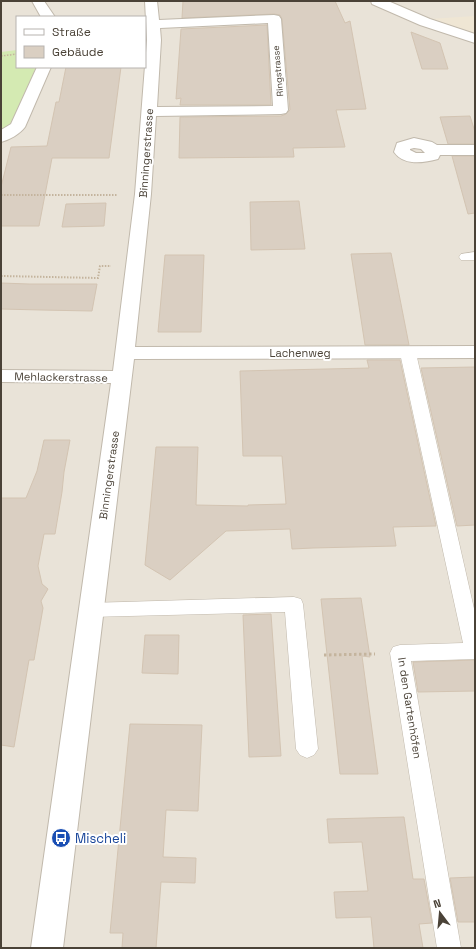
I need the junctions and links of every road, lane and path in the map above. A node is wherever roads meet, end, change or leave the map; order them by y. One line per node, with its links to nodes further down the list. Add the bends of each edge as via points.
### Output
1 (38, 1): 4 (street)
2 (151, 1): 5 (street, Binningerstrasse)
3 (377, 1): 6 (street, via 425,22)
4 (47, 16)
5 (151, 35): 10 (street, Binningerstrasse); 10 (street, Ringstrasse, via 274,19 281,110)
6 (475, 39)
7 (16, 54): 8 (path)
8 (1, 56)
9 (44, 68): 11 (street, via 17,127)
10 (149, 112): 14 (street, Binningerstrasse)
11 (1, 137)
12 (434, 150): 13 (street)
13 (475, 150)
14 (143, 194): 15 (path); 16 (street, Binningerstrasse)
15 (1, 195)
16 (135, 267): 17 (path, via 100,266 98,278); 19 (street, Binningerstrasse)
17 (1, 276)
18 (475, 352): 20 (street, Lachenweg)
19 (125, 353): 20 (street, Lachenweg); 22 (street, Binningerstrasse)
20 (408, 353): 24 (lane, In den Gartenhöfen, via 474,651)
21 (1, 376): 22 (street, Mehlackerstrasse)
22 (122, 377): 23 (street, Binningerstrasse)
23 (90, 610): 25 (lane, via 294,604); 27 (street, Binningerstrasse)
24 (400, 653): 25 (path); 28 (lane, In den Gartenhöfen)
25 (299, 656): 26 (lane)
26 (307, 749)
27 (47, 948)
28 (449, 948)

